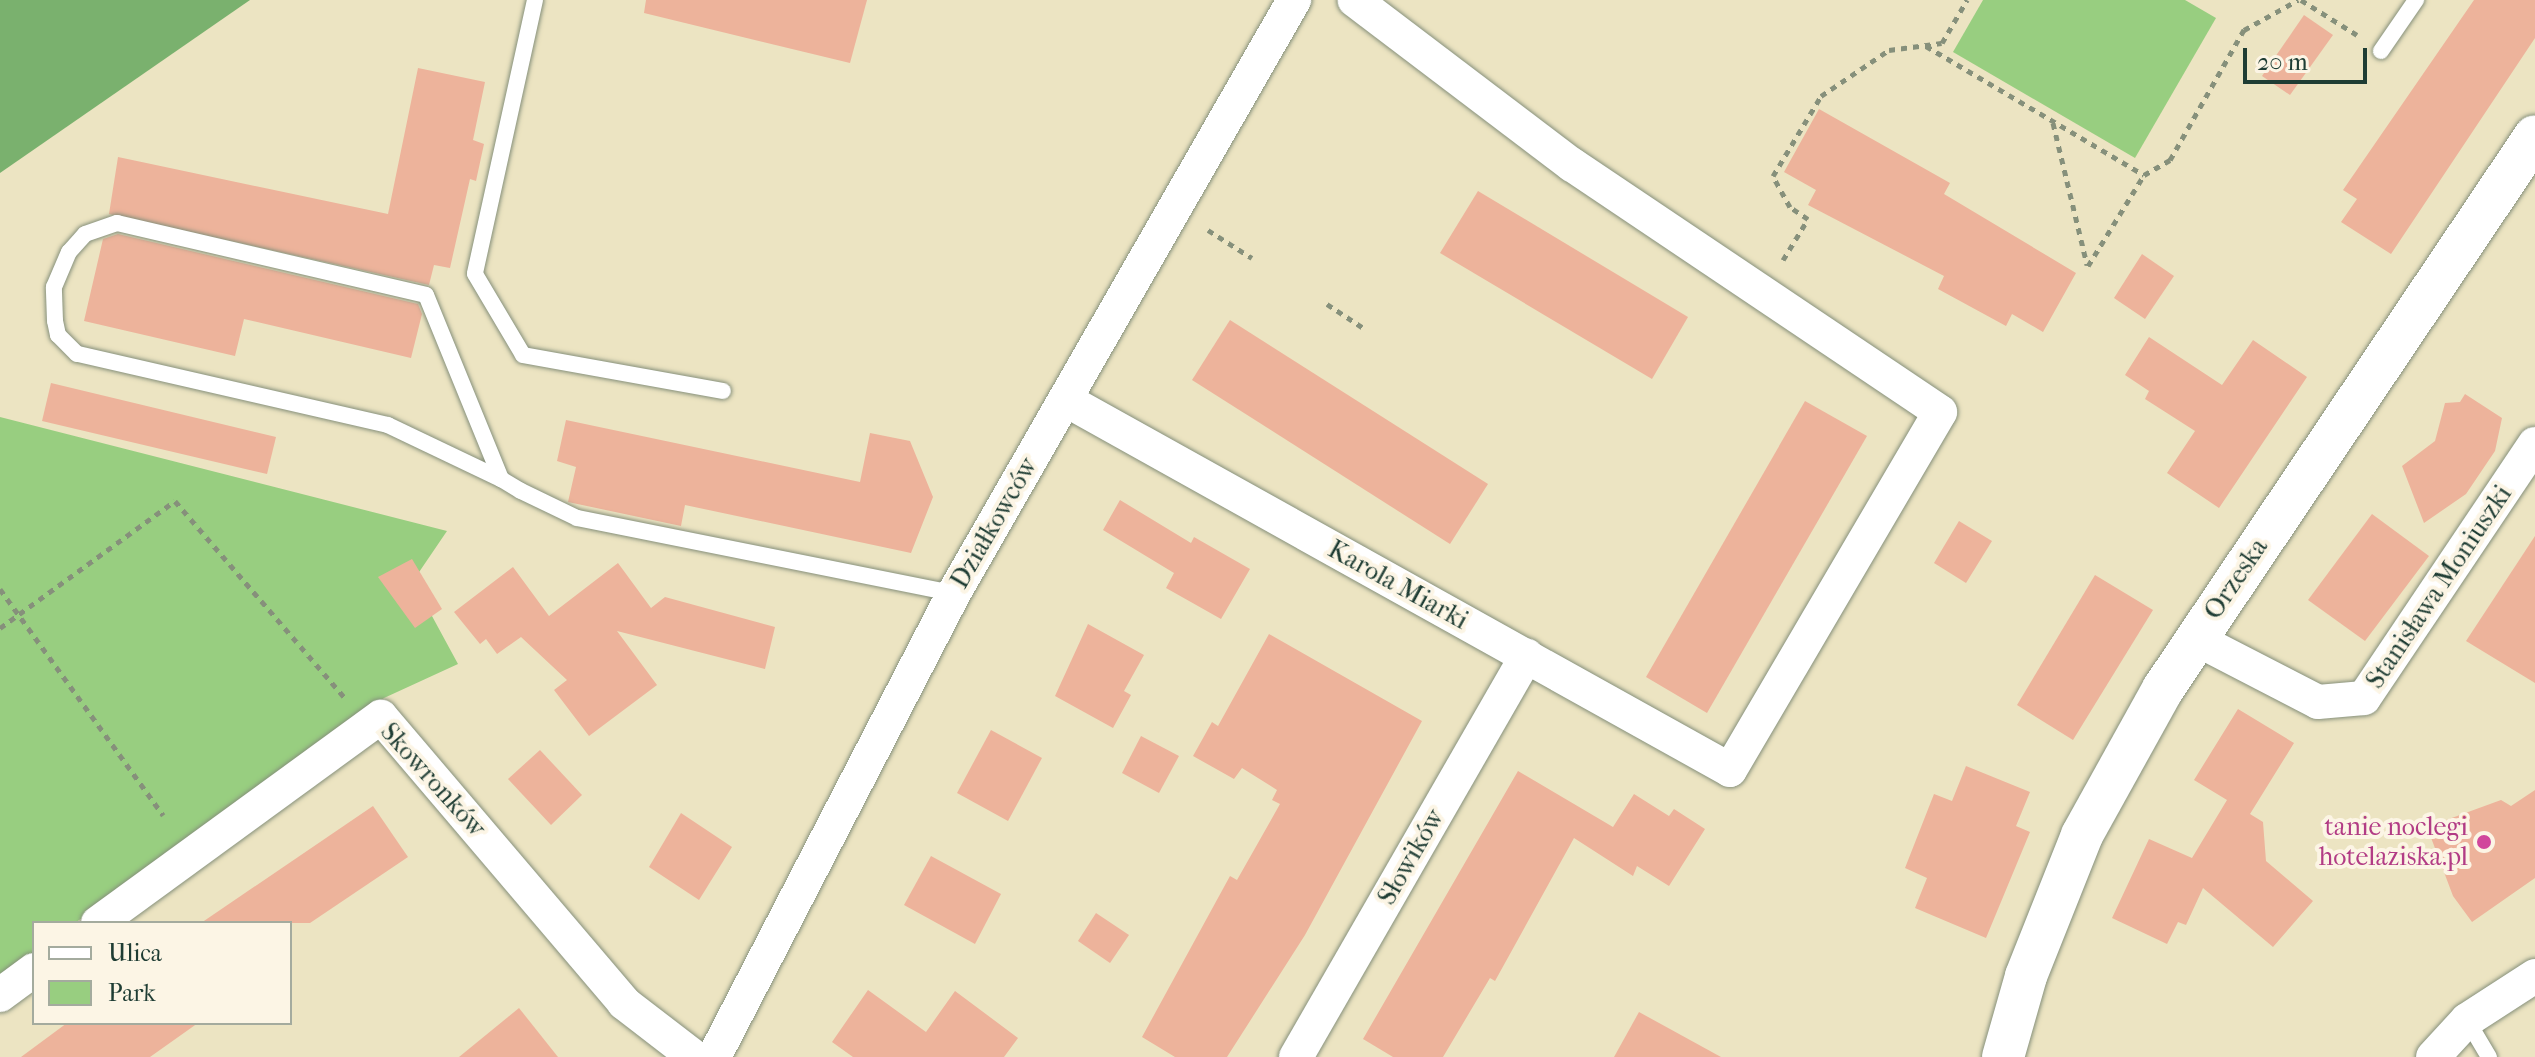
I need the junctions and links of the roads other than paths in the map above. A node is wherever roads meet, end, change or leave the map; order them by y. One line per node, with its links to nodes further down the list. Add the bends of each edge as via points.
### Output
1 (535, 0): 7 (lane, via 475,274 523,355)
2 (1294, 0): 8 (street, Działkowców)
3 (1355, 0): 13 (street, Karola Miarki, via 1572,165 1940,412 1730,770)
4 (2416, 0): 5 (lane)
5 (2381, 51)
6 (2535, 136): 12 (street, Orzeska)
7 (723, 391)
8 (1066, 400): 11 (street, Działkowców); 13 (street, Karola Miarki)
9 (2535, 444): 12 (street, Stanisława Moniuszki, via 2364,698 2318,702)
10 (501, 479): 10 (lane, via 388,425 77,354 58,335 55,321 54,287 69,252 85,234 117,223 426,295); 11 (lane, via 577,518)
11 (954, 593): 20 (street, Działkowców)
12 (2196, 639): 22 (street, Orzeska, via 2082,835 2026,976)
13 (1527, 656): 21 (street, Słowików)
14 (101, 921): 19 (street, Skowronków, via 381,717 624,1003)
15 (32, 971): 17 (street)
16 (2535, 976): 18 (street)
17 (0, 995)
18 (2467, 1020): 23 (street); 24 (lane)
19 (694, 1057)
20 (714, 1057)
21 (1296, 1057)
22 (2003, 1057)
23 (2433, 1057)
24 (2489, 1057)

